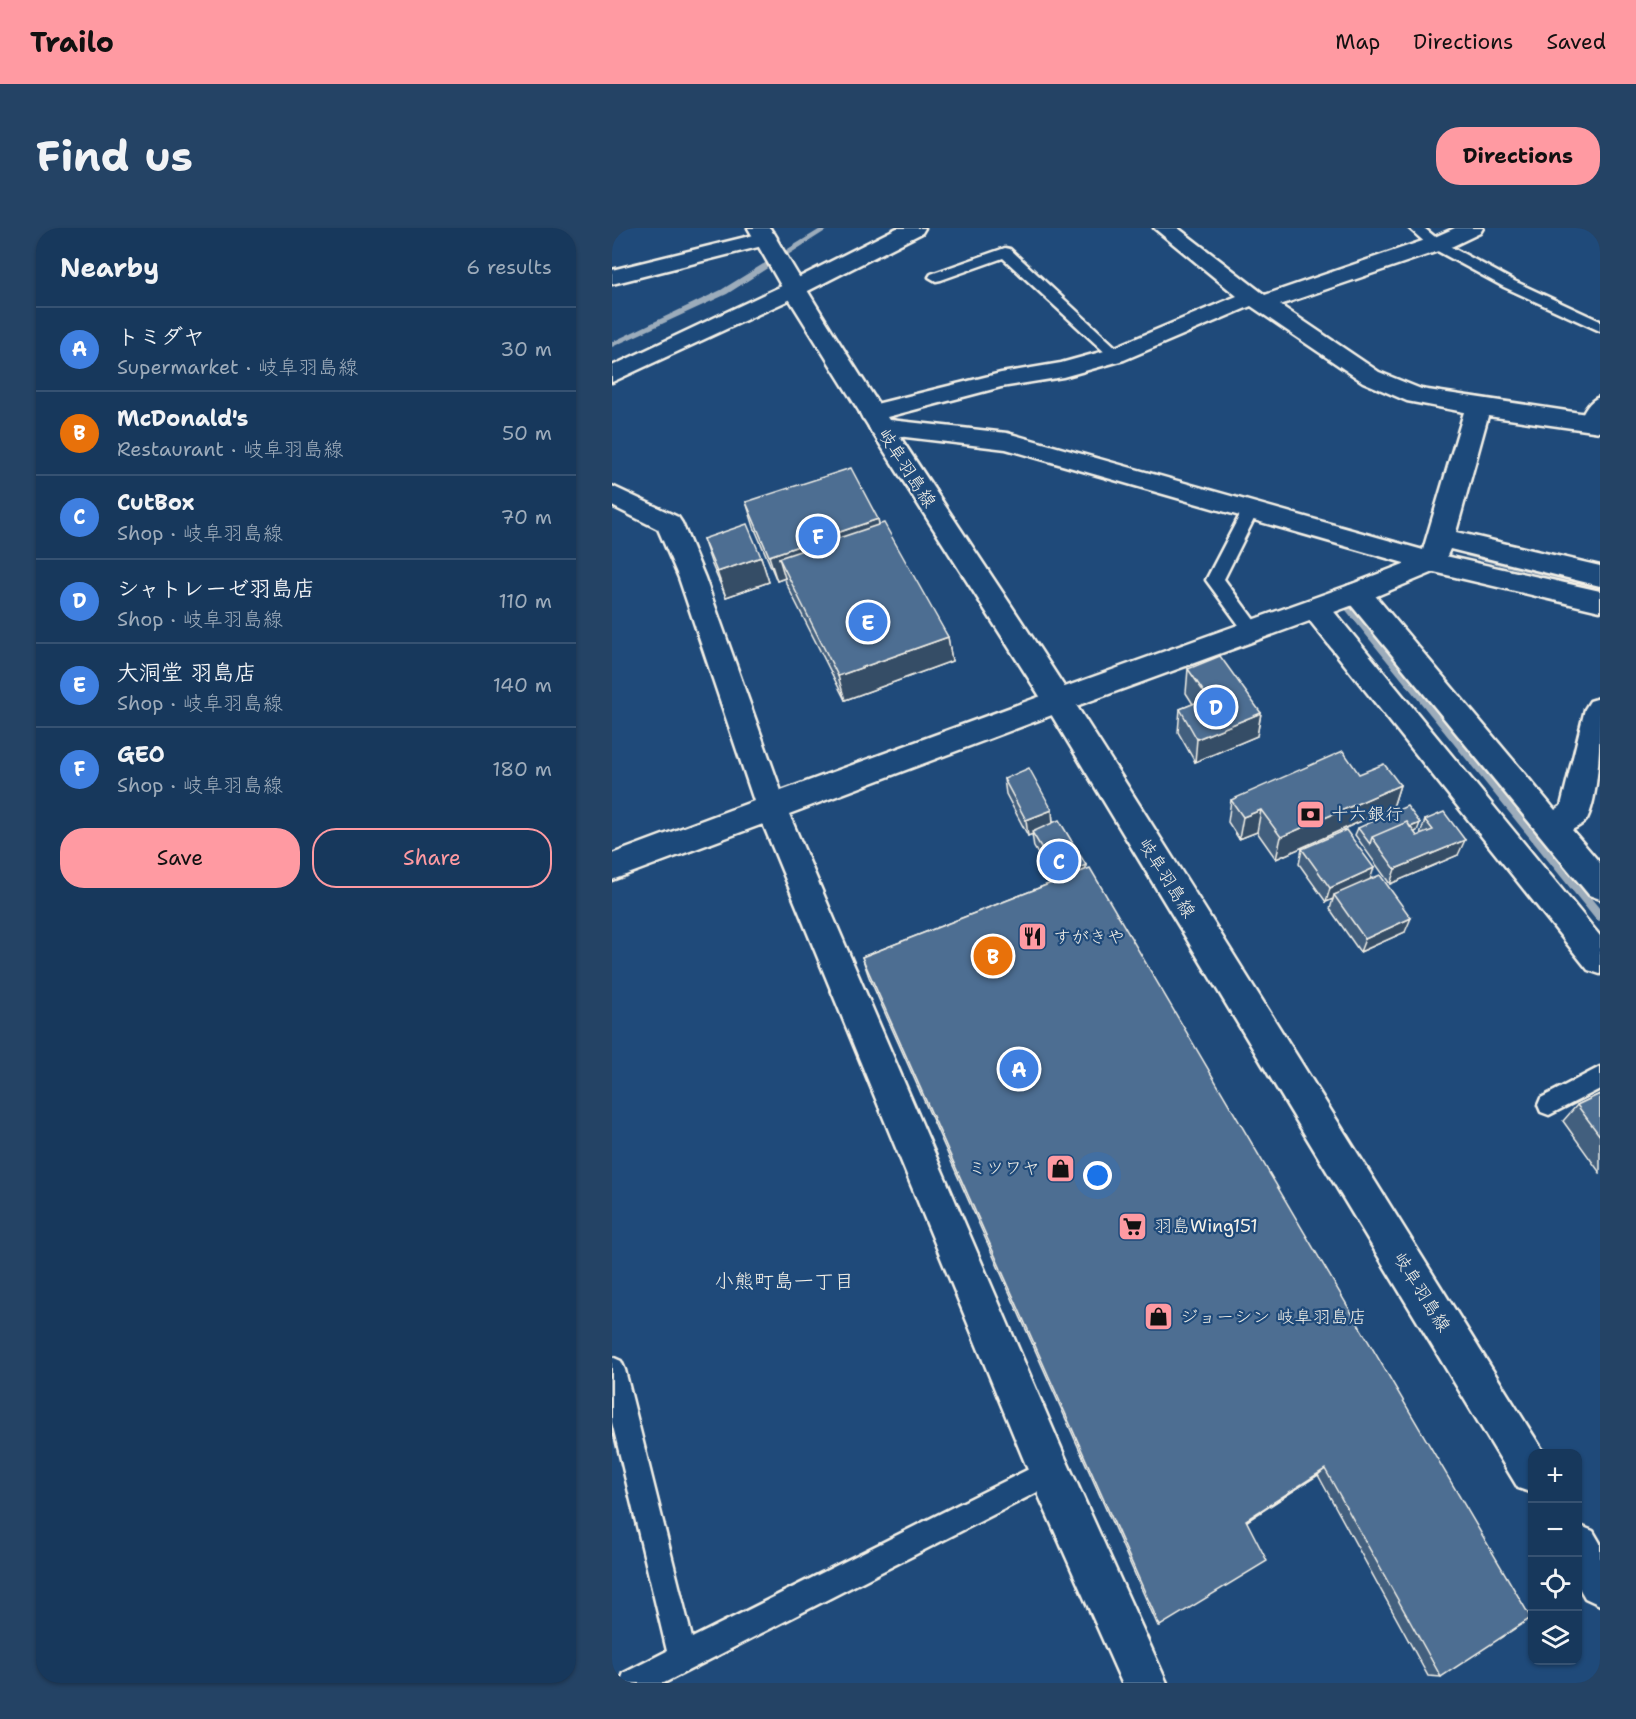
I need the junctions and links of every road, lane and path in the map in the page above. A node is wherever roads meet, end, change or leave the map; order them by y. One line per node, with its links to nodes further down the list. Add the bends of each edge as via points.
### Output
1 (914, 228): 9 (street)
2 (1165, 228): 10 (street)
3 (1416, 228): 6 (lane)
4 (1472, 228): 6 (street)
5 (765, 236): 7 (street); 9 (street, 岐阜羽島線)
6 (1435, 244): 10 (street); 11 (lane)
7 (612, 277)
8 (936, 277): 12 (lane, via 1005,252)
9 (790, 282): 13 (street); 16 (street, 岐阜羽島線)
10 (1258, 300): 12 (street); 14 (street, via 1371,377 1416,396)
11 (1600, 327)
12 (1116, 355): 16 (street, via 1063,370 991,382)
13 (612, 375)
14 (1478, 407): 15 (street); 19 (street)
15 (1596, 416)
16 (877, 420): 18 (street, via 1007,441); 25 (street, 岐阜羽島線)
17 (612, 495): 27 (street, via 669,523 692,578)
18 (1251, 509): 19 (street); 24 (lane, via 1215,580)
19 (1437, 550): 20 (street); 21 (street); 22 (street)
20 (1600, 576)
21 (1358, 593): 23 (street); 28 (street)
22 (1600, 601)
23 (1316, 609): 24 (street); 31 (street)
24 (1253, 632): 25 (street)
25 (1058, 700): 27 (street); 35 (street, 岐阜羽島線)
26 (1600, 709): 28 (street, via 1575,813)
27 (771, 807): 29 (street); 36 (street)
28 (1551, 828): 30 (street)
29 (612, 867)
30 (1600, 886)
31 (1600, 960)
32 (1600, 1077): 33 (lane)
33 (1549, 1105)
34 (612, 1370): 39 (lane)
35 (1528, 1465)
36 (1050, 1472): 39 (lane); 41 (street)
37 (1582, 1553): 38 (street)
38 (1600, 1583)
39 (683, 1657): 40 (lane)
40 (634, 1683)
41 (1145, 1683)

